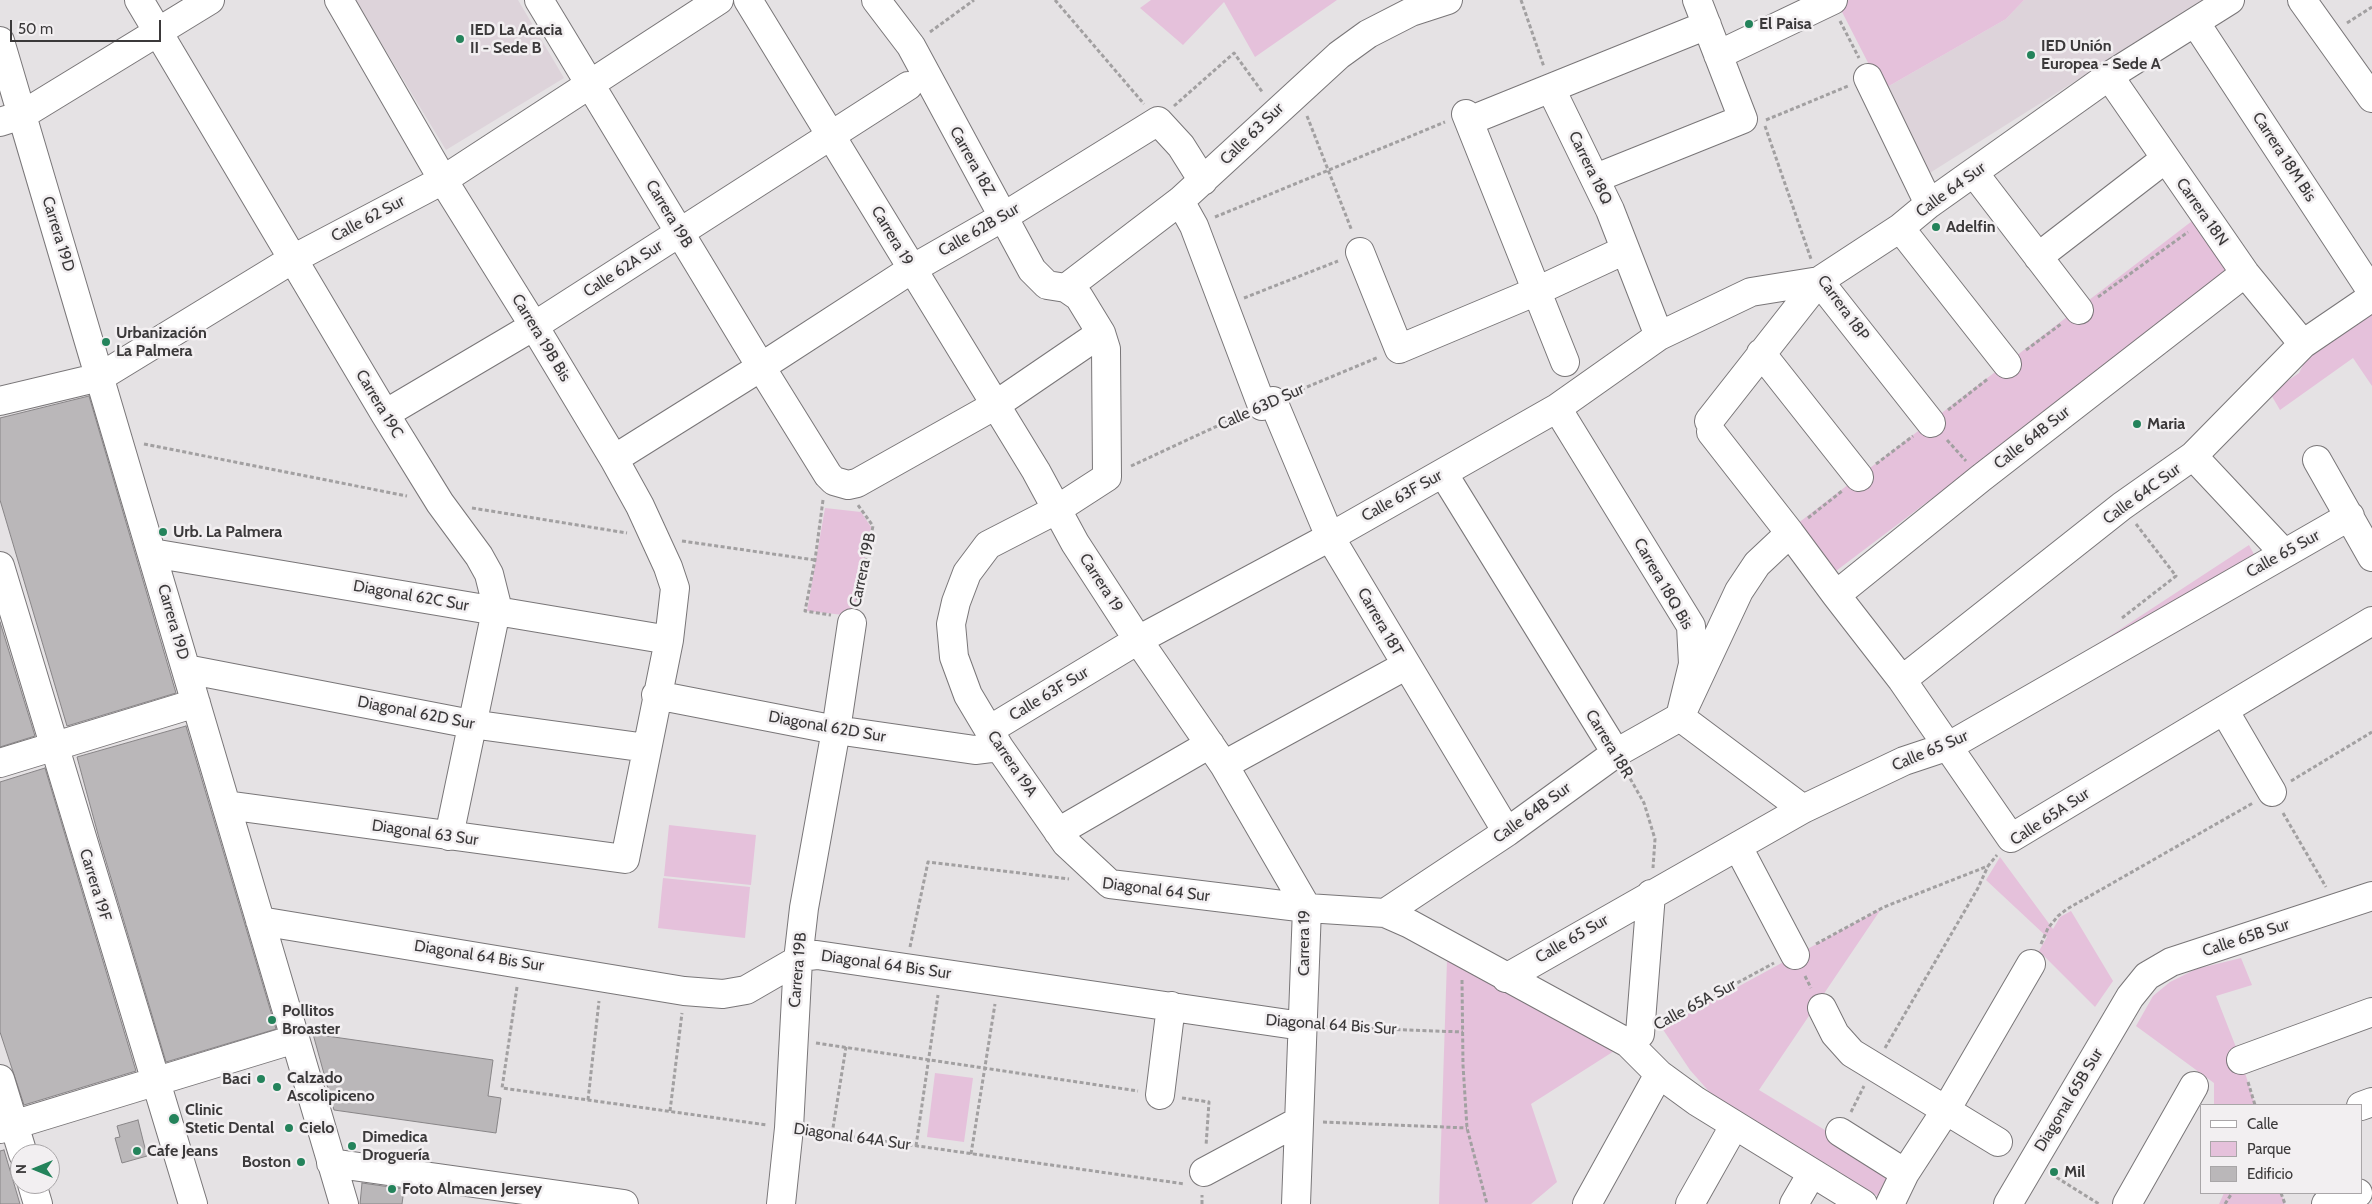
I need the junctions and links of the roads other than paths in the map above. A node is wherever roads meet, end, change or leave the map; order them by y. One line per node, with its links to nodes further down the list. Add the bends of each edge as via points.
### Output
1 (139, 0): 15 (street, Carrera 19C)
2 (210, 0): 15 (street)
3 (340, 0): 29 (street, Carrera 19B Bis)
4 (539, 0): 20 (street, Carrera 19B)
5 (719, 0): 20 (street, Calle 62 Sur)
6 (748, 0): 25 (street, Carrera 19)
7 (876, 0): 33 (street, Carrera 18Z, via 911,46)
8 (1448, 0): 30 (street, Calle 63 Sur, via 1411,12 1368,34 1339,55)
9 (1697, 0): 14 (street)
10 (1831, 0): 17 (street)
11 (2230, 0): 13 (street, Calle 64 Sur)
12 (2302, 0): 23 (street)
13 (2195, 22): 18 (street, Calle 64 Sur); 45 (street, Carrera 18M Bis)
14 (1706, 25): 17 (street); 22 (street)
15 (159, 31): 24 (street); 39 (street, Carrera 19C)
16 (0, 41): 24 (street, Carrera 19D)
17 (1718, 55): 28 (street, via 1753,120)
18 (2109, 76): 26 (street, Carrera 18N); 27 (street, Calle 64 Sur)
19 (1868, 78): 32 (street)
20 (590, 85): 29 (street, Calle 62 Sur); 35 (street, Carrera 19B)
21 (908, 86): 25 (street, Calle 62A Sur)
22 (1551, 89): 28 (street, Carrera 18Q); 44 (street, via 1467,118)
23 (2372, 98)
24 (11, 118): 56 (street, Carrera 19D)
25 (830, 134): 35 (street, Calle 62A Sur); 40 (street, Carrera 19)
26 (2165, 159): 38 (street); 41 (street, Carrera 18N)
27 (1974, 173): 32 (street, Calle 64 Sur); 38 (street)
28 (1596, 178): 36 (street, Carrera 18Q)
29 (443, 180): 39 (street, Calle 62 Sur); 48 (street, Carrera 19B Bis)
30 (1203, 181): 31 (street, Calle 63 Sur); 33 (street, Calle 62B Sur, via 1181,146 1158,121)
31 (1180, 201): 43 (street, Calle 63 Sur); 70 (street, Carrera 18T, via 1194,226 1267,403)
32 (1929, 204): 34 (street, Calle 64 Sur)
33 (1003, 217): 40 (street, Calle 62B Sur); 43 (street, Carrera 18Z, via 1041,282)
34 (1900, 228): 42 (street, Calle 64 Sur); 54 (street)
35 (680, 233): 48 (street, Calle 62A Sur); 55 (street, Carrera 19B)
36 (1625, 250): 44 (street); 50 (street, Carrera 18Q)
37 (1360, 252): 44 (street, via 1399,349)
38 (2038, 258): 47 (street)
39 (293, 259): 56 (street, Calle 62 Sur); 60 (street, Carrera 19C)
40 (912, 269): 55 (street, Calle 62B Sur); 58 (street, Carrera 19)
41 (2245, 273): 51 (street, Carrera 18N); 75 (street, Calle 64B Sur, via 1981,478)
42 (1819, 281): 50 (street, Calle 63F Sur, via 1751,292); 52 (street, Calle 64 Sur); 61 (street, Carrera 18P)
43 (1066, 288): 49 (street, Carrera 18Z, via 1080,297)
44 (1537, 291): 53 (street)
45 (2372, 292)
46 (2372, 297): 51 (street, Calle 64C Sur)
47 (2078, 310)
48 (534, 326): 60 (street, Calle 62A Sur); 63 (street, Carrera 19B Bis)
49 (1101, 333): 58 (street); 67 (street, Carrera 18Z, via 1108,378 1107,476)
50 (1659, 336): 59 (street, Calle 63F Sur)
51 (2303, 344): 62 (street, Calle 64C Sur)
52 (1761, 353): 66 (street); 69 (street, Calle 64 Sur, via 1710,426)
53 (1565, 362)
54 (2007, 364)
55 (761, 367): 58 (street, Carrera 19B, via 834,479 856,483); 63 (street, Calle 62B Sur)
56 (100, 377): 57 (street, Calle 62 Sur); 71 (street, Carrera 19D)
57 (0, 401)
58 (994, 406): 67 (street, Carrera 19, via 1036,471)
59 (1558, 408): 65 (street, Calle 63F Sur); 87 (street, Carrera 18Q Bis, via 1691,626 1693,664)
60 (385, 414): 76 (street, Carrera 19C, via 440,503 479,556 495,594)
61 (1932, 422)
62 (2193, 456): 72 (street); 83 (street, Calle 64C Sur, via 2122,506)
63 (614, 459): 79 (street, Carrera 19B Bis, via 640,506 672,577 675,588)
64 (2318, 460): 68 (street)
65 (1443, 473): 70 (street, Calle 63F Sur); 94 (street, Carrera 18R)
66 (1859, 477)
67 (1056, 510): 80 (street, Carrera 19); 90 (street, Carrera 19A, via 988,545 964,580 951,624 959,676)
68 (2350, 516): 72 (street, Calle 65 Sur); 73 (street)
69 (1790, 532): 75 (street); 87 (street, via 1757,564 1739,591)
70 (1330, 537): 80 (street, Calle 63F Sur); 81 (street, Carrera 18T)
71 (152, 553): 76 (street, Diagonal 62C Sur); 82 (street, Carrera 19D)
72 (2284, 553): 92 (street, Calle 65 Sur)
73 (2372, 557)
74 (0, 566): 91 (street, Carrera 19F)
75 (1840, 603): 83 (street)
76 (496, 611): 79 (street, Diagonal 62C Sur); 88 (street, Carrera 19C)
77 (2372, 621): 86 (street, Calle 65A Sur)
78 (852, 623): 89 (street, Carrera 19B)
79 (669, 640): 84 (street, Carrera 19B Bis)
80 (1138, 640): 90 (street, Calle 63F Sur); 95 (street, Carrera 19)
81 (1405, 666): 95 (street); 101 (street, Carrera 18T)
82 (186, 669): 85 (street, Carrera 19D); 88 (street, Diagonal 62D Sur)
83 (1902, 680): 92 (street)
84 (656, 695): 89 (street, Diagonal 62D Sur); 93 (street, Carrera 19B Bis)
85 (196, 703): 91 (street); 98 (street, Carrera 19D)
86 (2224, 710): 92 (street, Calle 65A Sur, via 2011,838); 97 (street)
87 (1680, 717): 94 (street, Calle 64B Sur); 99 (street)
88 (471, 724): 93 (street, Diagonal 62D Sur); 102 (street, Carrera 19C)
89 (836, 730): 90 (street, Diagonal 62D Sur, via 974,750); 112 (street, Carrera 19B, via 804,908)
90 (994, 738): 100 (street, Carrera 19A)
91 (53, 746): 96 (street); 125 (street, Carrera 19F)
92 (1949, 746): 99 (street, Calle 65 Sur, via 1904,761)
93 (647, 748): 104 (street, Carrera 19B Bis)
94 (1616, 752): 101 (street, Calle 64B Sur)
95 (1216, 754): 100 (street); 108 (street, Carrera 19)
96 (0, 763)
97 (2272, 792)
98 (226, 805): 102 (street, Diagonal 63 Sur); 110 (street, Carrera 19D)
99 (1803, 809): 103 (street, Calle 65 Sur)
100 (1058, 832): 105 (street, Carrera 19A)
101 (1507, 832): 109 (street, Calle 64B Sur)
102 (449, 836): 104 (street, Diagonal 63 Sur)
103 (1738, 848): 106 (street, Calle 65 Sur); 111 (street)
104 (625, 858)
105 (1110, 884): 108 (street, Diagonal 64 Sur)
106 (1651, 894): 114 (street, Calle 65 Sur); 120 (street)
107 (2372, 896): 115 (street, Calle 65B Sur, via 2171,962 2147,976)
108 (1307, 908): 109 (street, Diagonal 64 Sur); 119 (street, Carrera 19)
109 (1385, 913): 114 (street, via 1432,935)
110 (260, 921): 112 (street, Diagonal 64 Bis Sur, via 684,991 723,994 746,990); 121 (street, Carrera 19D)
111 (1795, 955)
112 (798, 960): 116 (street, Diagonal 64 Bis Sur, via 817,955); 143 (street, Carrera 19B, via 789,1128)
113 (2031, 964): 128 (street)
114 (1506, 978): 120 (street)
115 (2130, 997): 150 (street, Diagonal 65B Sur)
116 (1171, 1006): 119 (street, Diagonal 64 Bis Sur); 127 (street)
117 (1822, 1008): 128 (street, via 1843,1045)
118 (2372, 1012): 122 (street)
119 (1302, 1026): 129 (street, Carrera 19)
120 (1634, 1038): 123 (street)
121 (295, 1039): 125 (street); 135 (street, Carrera 19D)
122 (2241, 1060)
123 (1659, 1074): 130 (street); 145 (street)
124 (0, 1079): 131 (street)
125 (155, 1083): 131 (street); 140 (street, Carrera 19F)
126 (2194, 1086): 151 (street)
127 (1160, 1095)
128 (1946, 1110): 133 (street); 137 (street)
129 (1299, 1121): 138 (street); 144 (street, Carrera 19)
130 (1734, 1126): 136 (street); 146 (street)
131 (7, 1127): 134 (street)
132 (1840, 1132): 137 (street)
133 (1998, 1142)
134 (17, 1144)
135 (332, 1163): 141 (street, Carrera 19D); 142 (street)
136 (1812, 1173): 147 (street); 148 (street)
137 (1905, 1173): 149 (street)
138 (1198, 1179)
139 (2354, 1194): 152 (street)
140 (193, 1204)
141 (344, 1204)
142 (624, 1204)
143 (781, 1204)
144 (1296, 1204)
145 (1587, 1204)
146 (1690, 1204)
147 (1794, 1204)
148 (1863, 1204)
149 (1890, 1204)
150 (2008, 1204)
151 (2127, 1204)
152 (2326, 1204)

